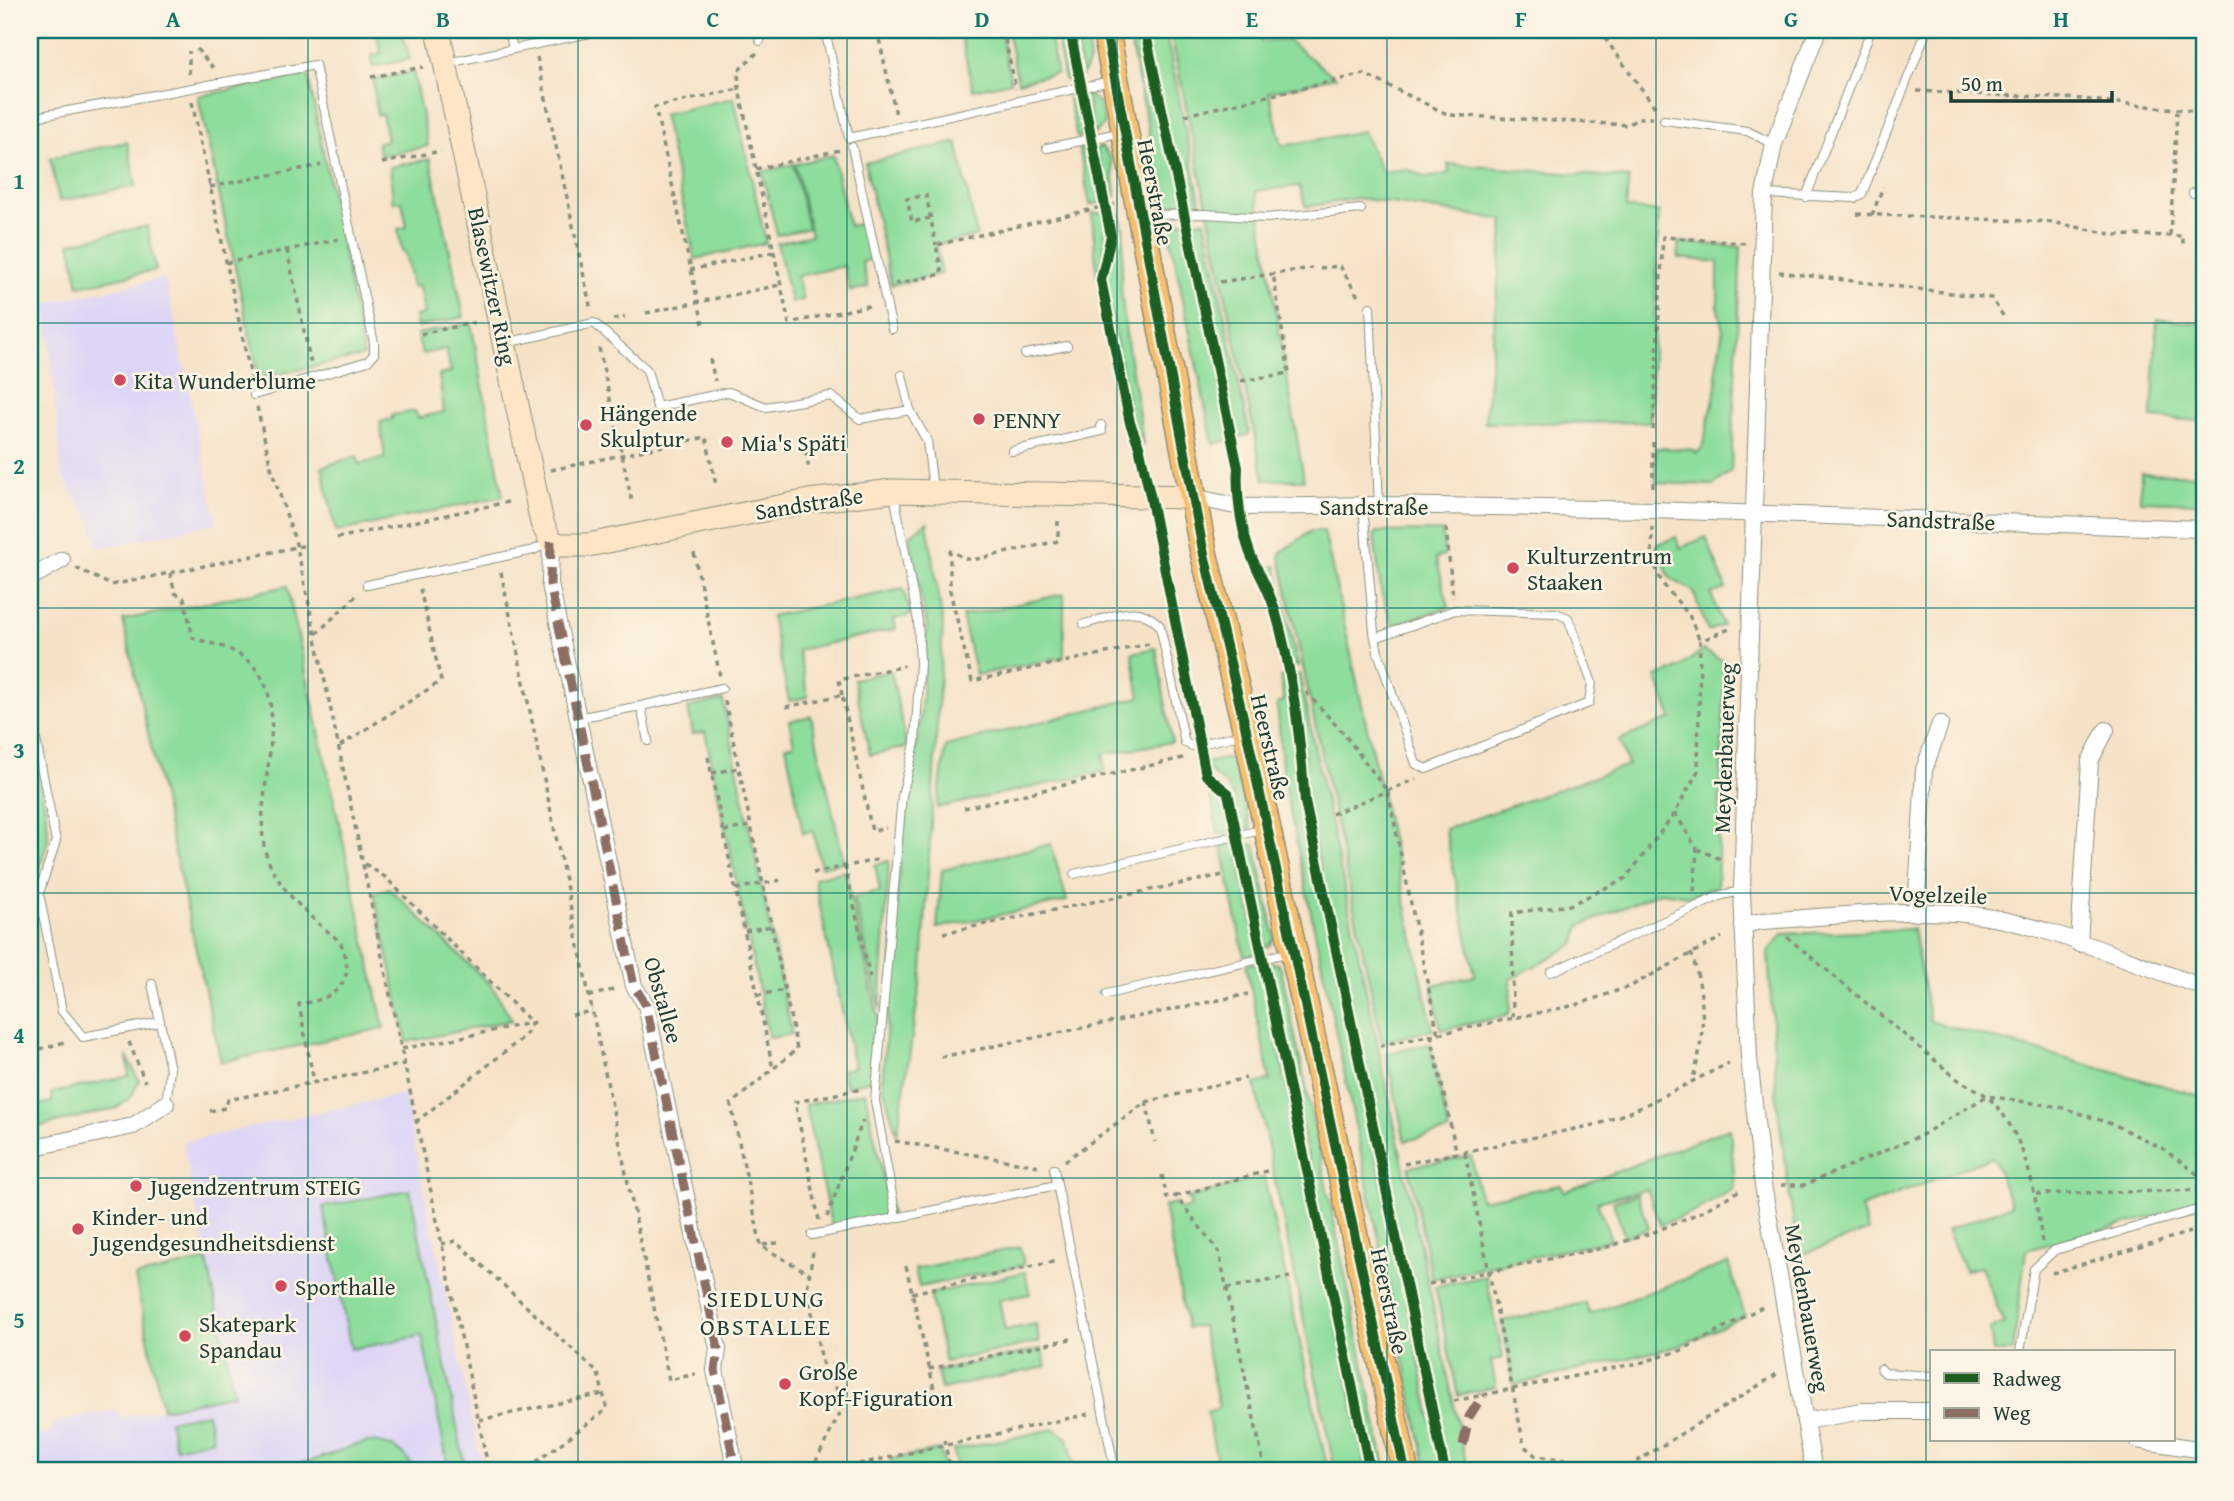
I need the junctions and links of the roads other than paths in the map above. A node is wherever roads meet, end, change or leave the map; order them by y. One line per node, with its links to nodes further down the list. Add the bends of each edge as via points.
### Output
1 (438, 30): 12 (street, Blasewitzer Ring)
2 (509, 30): 11 (lane)
3 (604, 30): 11 (lane)
4 (757, 30): 10 (lane)
5 (825, 30): 13 (lane, via 849,138)
6 (1106, 30): 13 (main road, Heerstraße)
7 (1818, 30): 17 (street, Meydenbauerweg)
8 (1871, 30): 23 (lane)
9 (1927, 30): 23 (lane, via 1862,194 1855,198)
10 (760, 41)
11 (513, 49): 12 (lane)
12 (445, 63): 28 (street, Blasewitzer Ring)
13 (1117, 80): 16 (main road, Heerstraße)
14 (30, 118): 32 (lane, via 315,65 374,355 368,361)
15 (1664, 120): 17 (lane, via 1747,131)
16 (1123, 132): 19 (lane); 24 (main road, Heerstraße)
17 (1774, 144): 22 (street, Meydenbauerweg)
18 (852, 147): 27 (lane)
19 (1047, 148)
20 (2193, 193): 21 (lane)
21 (2204, 193)
22 (1764, 194): 23 (lane); 42 (street, Meydenbauerweg)
23 (1806, 197)
24 (1138, 207): 25 (lane, via 1266,218); 39 (main road, Heerstraße)
25 (1361, 209)
26 (1370, 307): 40 (lane)
27 (892, 329)
28 (506, 343): 33 (lane, via 594,323 647,370 657,407 729,392 766,407 831,396 860,419); 44 (street, Blasewitzer Ring, via 542,523)
29 (1067, 346): 30 (lane)
30 (1025, 354)
31 (902, 375): 33 (lane)
32 (254, 396)
33 (910, 410): 38 (lane, via 927,441)
34 (1101, 425): 35 (lane, via 1102,431)
35 (1012, 451)
36 (30, 476): 41 (lane)
37 (893, 491): 38 (street, Sandstraße); 44 (street, Sandstraße, via 810,501 588,545); 75 (lane, via 918,621 920,663 915,743 902,796 875,1101)
38 (933, 491): 39 (street, Sandstraße)
39 (1193, 497): 40 (street, Sandstraße, via 1240,507); 56 (main road, Heerstraße, via 1216,614)
40 (1371, 505): 42 (street, Sandstraße); 49 (lane)
41 (30, 508)
42 (1755, 513): 43 (street, Sandstraße); 60 (street, Meydenbauerweg)
43 (2204, 529)
44 (551, 541): 47 (lane, via 534,550); 53 (street, Obstallee, via 550,584)
45 (62, 560): 46 (street)
46 (30, 578)
47 (367, 585)
48 (1084, 624): 56 (lane, via 1139,611 1149,614 1160,626 1185,743 1192,746)
49 (1375, 638): 49 (lane, via 1455,610 1556,613 1569,618 1592,683 1589,703 1426,769 1416,764)
50 (30, 688): 69 (lane, via 56,841 40,894 62,1011 83,1037)
51 (722, 688): 52 (lane)
52 (641, 706): 53 (lane); 57 (lane)
53 (578, 718): 84 (street, Obstallee, via 634,986 649,1018 718,1349 715,1370)
54 (1940, 724): 61 (street, via 1924,769)
55 (2106, 730): 63 (street, via 2090,761)
56 (1247, 734): 58 (main road, Heerstraße)
57 (648, 741)
58 (1267, 829): 59 (lane); 64 (main road, Heerstraße)
59 (1074, 874)
60 (1742, 891): 62 (street, Meydenbauerweg); 65 (lane, via 1722,895)
61 (1916, 913): 62 (street, Vogelzeile, via 1762,920); 63 (street, Vogelzeile, via 1998,919)
62 (1743, 925): 81 (street, Meydenbauerweg, via 1749,1058 1763,1185)
63 (2079, 944): 67 (street, Vogelzeile)
64 (1294, 951): 68 (lane); 86 (main road, Heerstraße)
65 (1551, 972)
66 (152, 984): 69 (lane)
67 (2204, 987)
68 (1107, 994)
69 (160, 1022): 70 (lane, via 170,1069)
70 (166, 1104): 71 (street, via 133,1126)
71 (30, 1148)
72 (1054, 1169): 73 (lane)
73 (1058, 1185): 75 (lane); 85 (lane)
74 (2204, 1208): 77 (lane, via 2044,1258 2034,1269)
75 (896, 1217): 76 (lane)
76 (812, 1235)
77 (2020, 1350)
78 (1881, 1369): 79 (lane)
79 (1930, 1376)
80 (1930, 1411): 81 (street, via 1862,1410)
81 (1805, 1421): 87 (street, Meydenbauerweg)
82 (2150, 1442): 83 (street)
83 (2204, 1450)
84 (736, 1471)
85 (1115, 1471)
86 (1405, 1471)
87 (1814, 1471)

